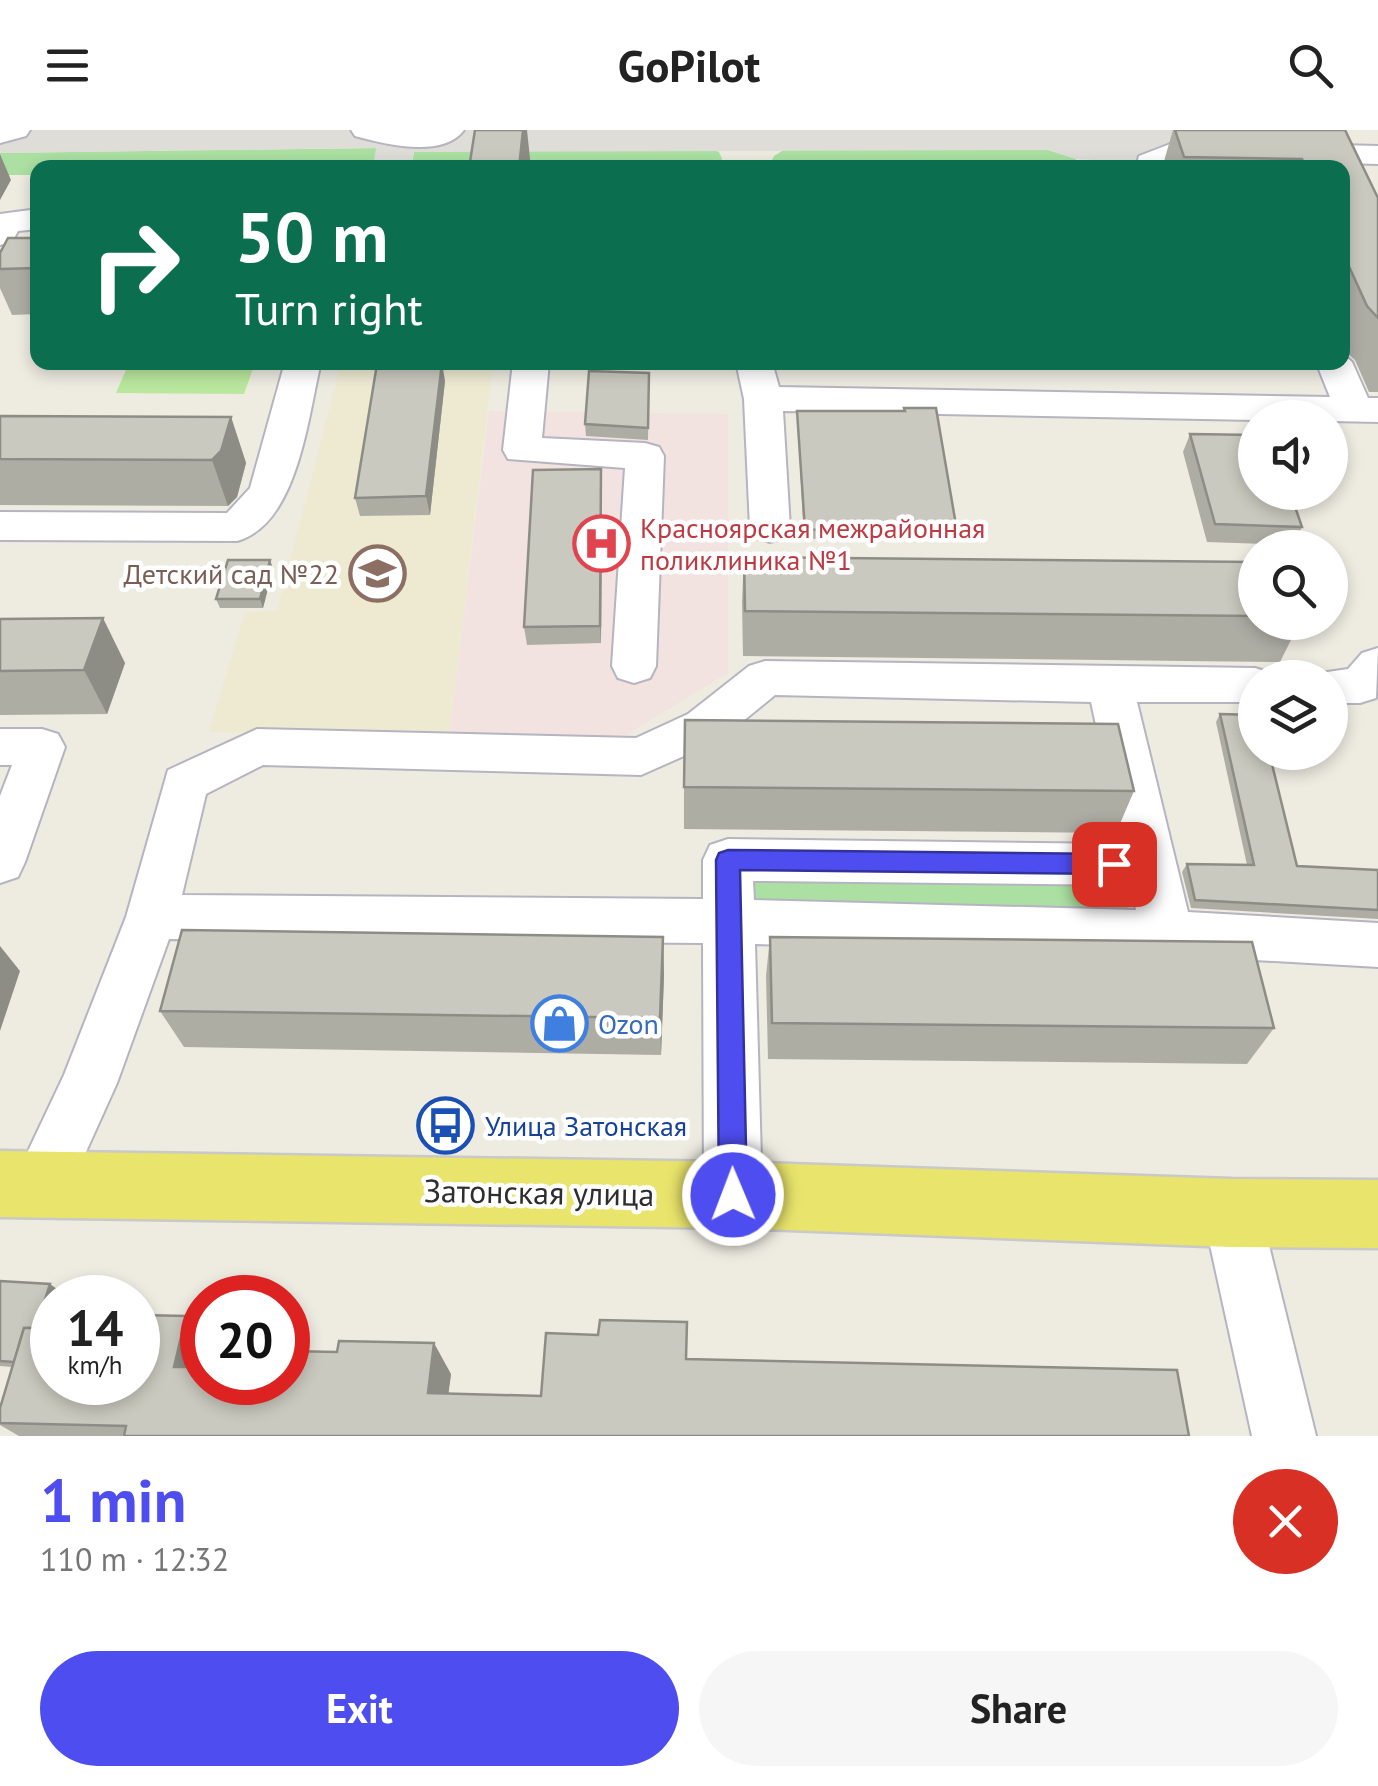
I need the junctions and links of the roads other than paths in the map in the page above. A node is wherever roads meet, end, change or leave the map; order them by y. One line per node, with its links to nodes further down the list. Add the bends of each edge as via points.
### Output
1 (15, 130): 5 (street)
2 (366, 130): 3 (street, via 398,136)
3 (448, 130)
4 (1152, 130): 6 (street, via 1155,136)
5 (0, 134)
6 (1323, 140)
7 (1378, 154): 8 (street, via 1178,150)
8 (1155, 160)
9 (30, 219): 10 (street, via 5,224)
10 (0, 235)
11 (301, 370): 16 (street, via 270,493 237,527)
12 (530, 370): 19 (street, via 522,450 645,456)
13 (1339, 370): 15 (street)
14 (758, 381): 15 (street); 17 (street)
15 (1366, 410)
16 (0, 526)
17 (770, 528)
18 (1378, 664): 22 (street, via 1360,686)
19 (634, 666)
20 (1110, 685): 21 (street); 25 (street); 26 (street, via 765,678 704,726 641,756 257,747 185,783)
21 (1238, 686)
22 (1348, 686)
23 (0, 747): 24 (street, via 42,747)
24 (0, 862)
25 (1153, 864): 27 (street, via 728,860); 28 (street)
26 (151, 917): 27 (street); 30 (street, via 89,1083)
27 (729, 921): 28 (street); 31 (street)
28 (1167, 933): 29 (street)
29 (1378, 945)
30 (20, 1184): 31 (main road, Затонская улица)
31 (733, 1195): 32 (main road, Затонская улица)
32 (1232, 1212): 33 (main road, Затонская улица); 34 (street)
33 (1378, 1214)
34 (1284, 1436)

